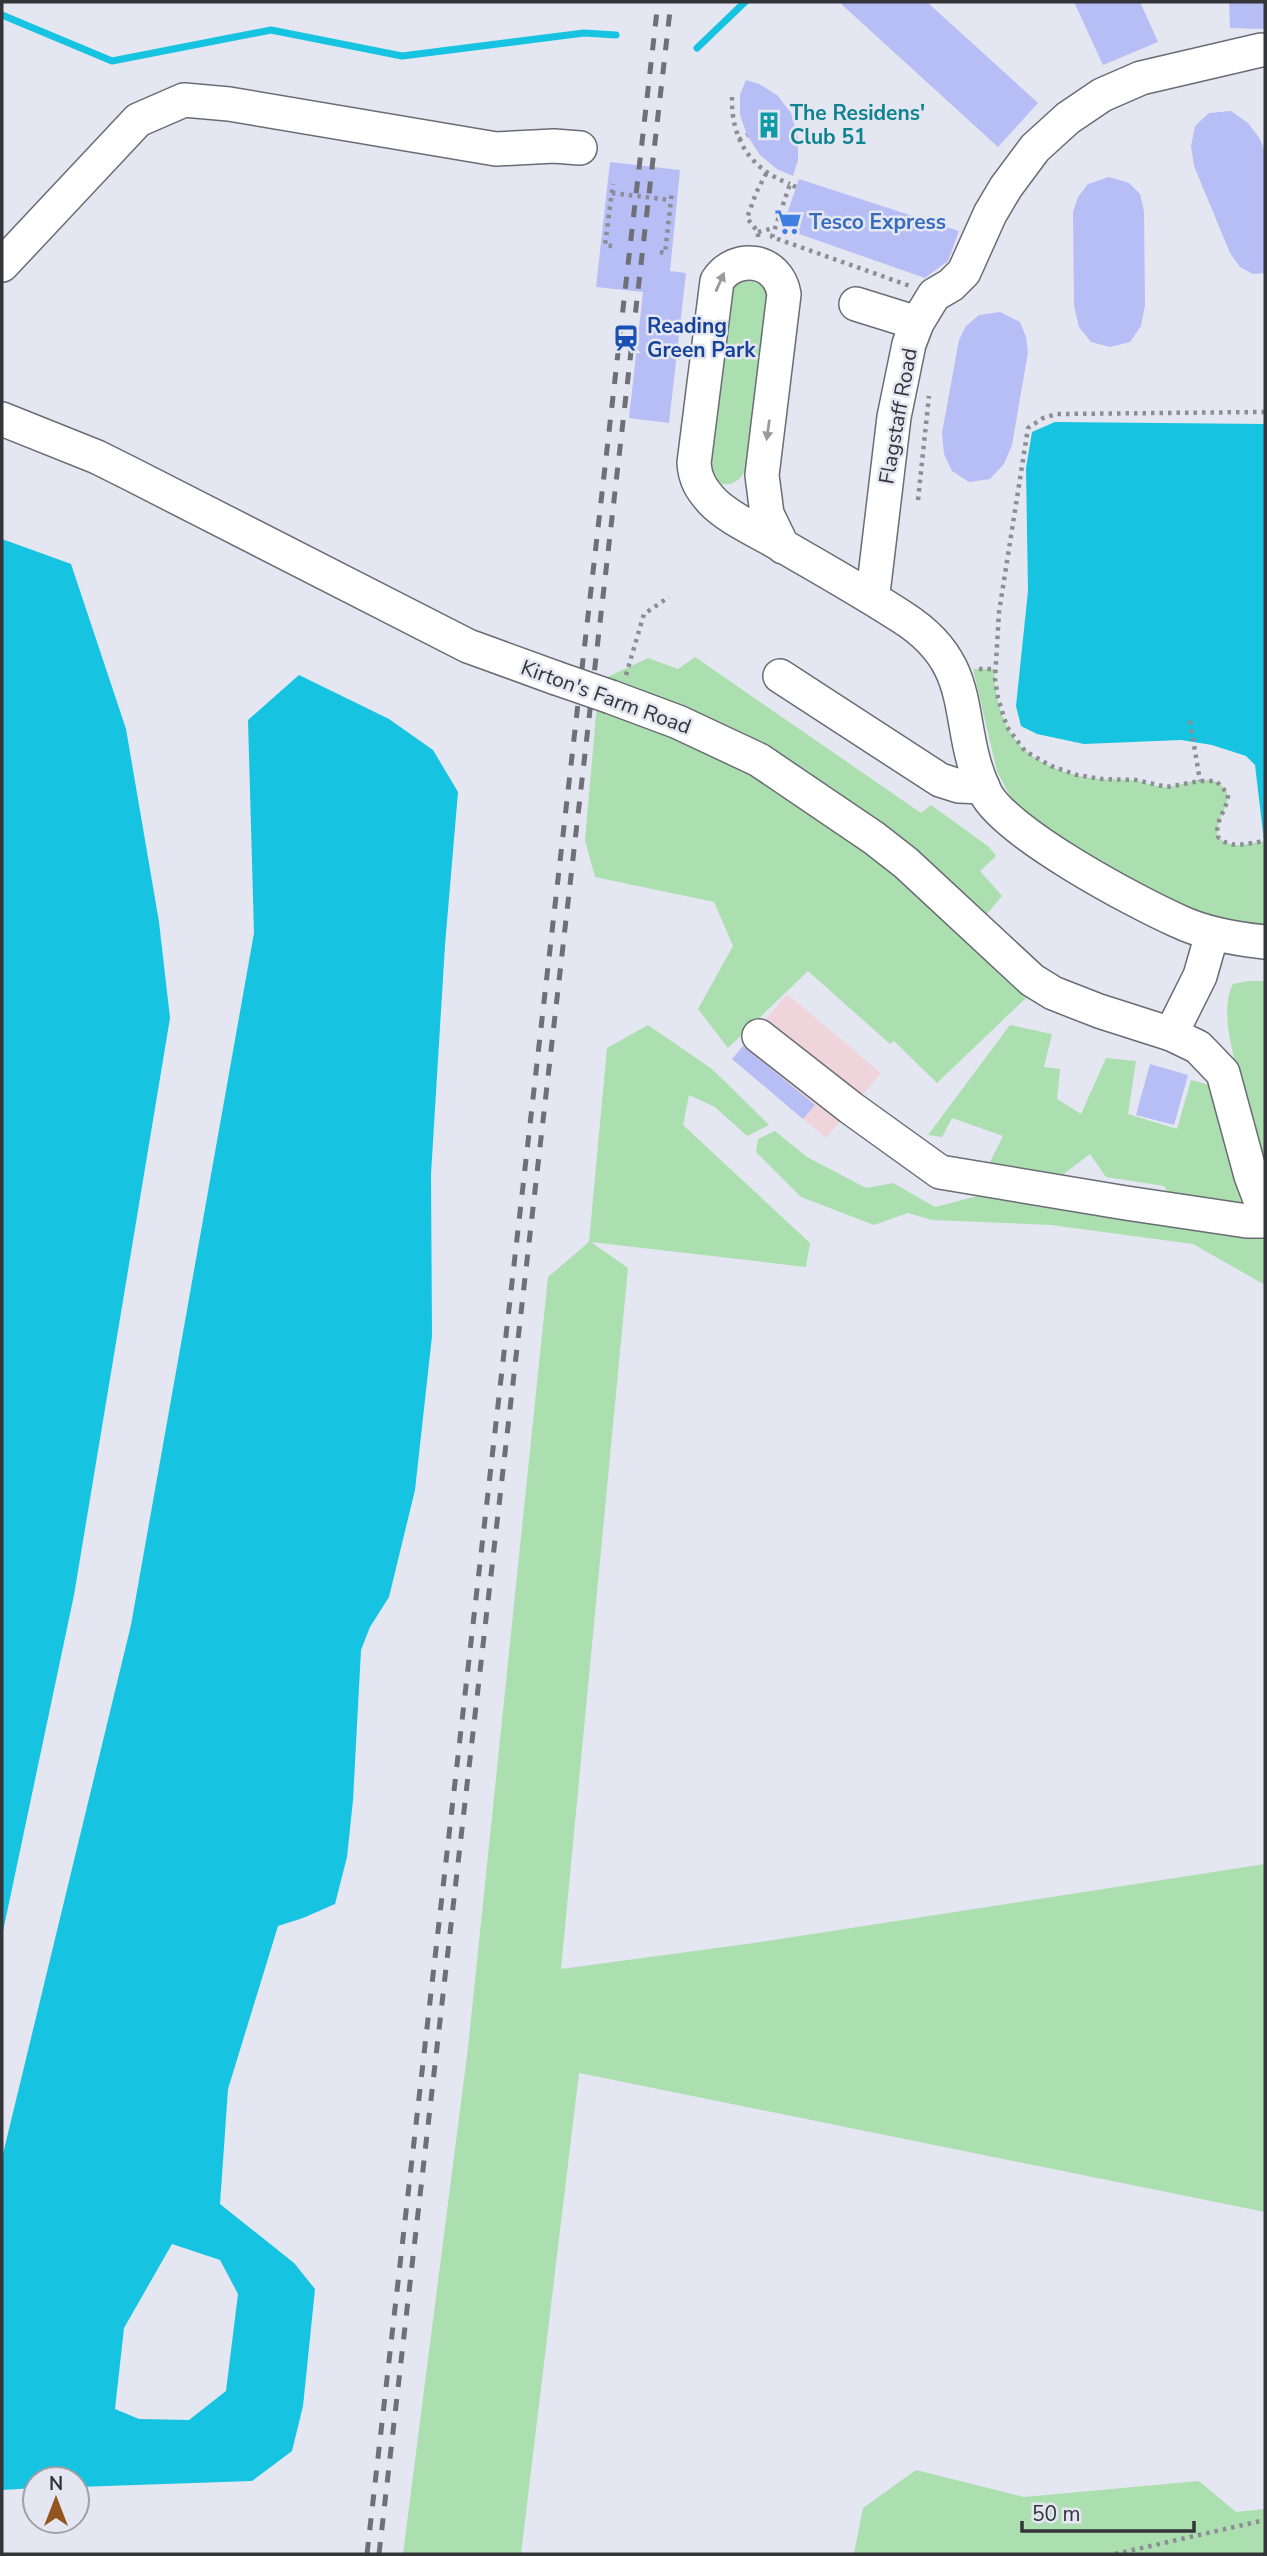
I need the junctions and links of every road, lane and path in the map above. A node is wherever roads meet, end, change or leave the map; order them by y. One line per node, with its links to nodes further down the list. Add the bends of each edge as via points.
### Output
1 (1261, 50): 17 (street, Flagstaff Road, via 1142,78 1102,95 1068,118 1035,148 1006,187 964,272)
2 (732, 97): 4 (path, via 732,119)
3 (747, 135): 4 (path)
4 (740, 140): 6 (path, via 752,161)
5 (580, 148): 16 (street, via 496,149 184,100 138,121)
6 (767, 172): 8 (path); 13 (path, via 747,218 758,232)
7 (613, 184): 11 (path, bridge)
8 (790, 184): 9 (path); 13 (path)
9 (796, 187)
10 (672, 191): 12 (path, bridge)
11 (612, 193): 12 (path, bridge); 14 (path, via 605,246)
12 (670, 200): 15 (path, via 665,253)
13 (775, 228): 17 (path, via 772,237)
14 (612, 246)
15 (660, 252)
16 (2, 265)
17 (934, 295): 19 (street, Flagstaff Road)
18 (856, 304): 19 (street)
19 (917, 323): 27 (street, Flagstaff Road, via 894,417)
20 (929, 395): 24 (path)
21 (1265, 412): 31 (path, via 1057,414 1028,428 999,612)
22 (2, 419): 39 (street, Kirton's Farm Road, bridge, via 134,475 468,646 678,722 760,760 906,863 1032,980 1099,1011)
23 (762, 475): 25 (street, via 742,494); 25 (street, one-way to 23, via 700,486 694,463 714,296 717,281 727,269 751,263 776,273 784,294); 26 (street, via 767,514)
24 (918, 500)
25 (714, 503): 26 (street)
26 (783, 547): 27 (street)
27 (869, 596): 35 (street, via 927,635 951,668)
28 (669, 597): 29 (path, via 644,614)
29 (632, 653)
30 (973, 668): 31 (path)
31 (995, 668): 34 (path, via 1007,727 1025,751 1051,766 1077,775 1167,787)
32 (780, 676): 35 (street, via 940,780)
33 (1190, 721): 34 (path)
34 (1200, 781): 36 (path, via 1216,781 1228,794 1217,822 1218,837 1225,844)
35 (983, 787): 37 (street, via 1019,830 1102,881 1179,922)
36 (1265, 842)
37 (1213, 934): 38 (street); 39 (street, via 1200,976)
38 (1265, 942)
39 (1171, 1034): 41 (street, Kirton's Farm Road, via 1198,1047 1223,1073)
40 (760, 1036): 42 (street, via 940,1172)
41 (1265, 1213)
42 (1265, 1221)
43 (1265, 2520): 44 (path)
44 (1115, 2554)

